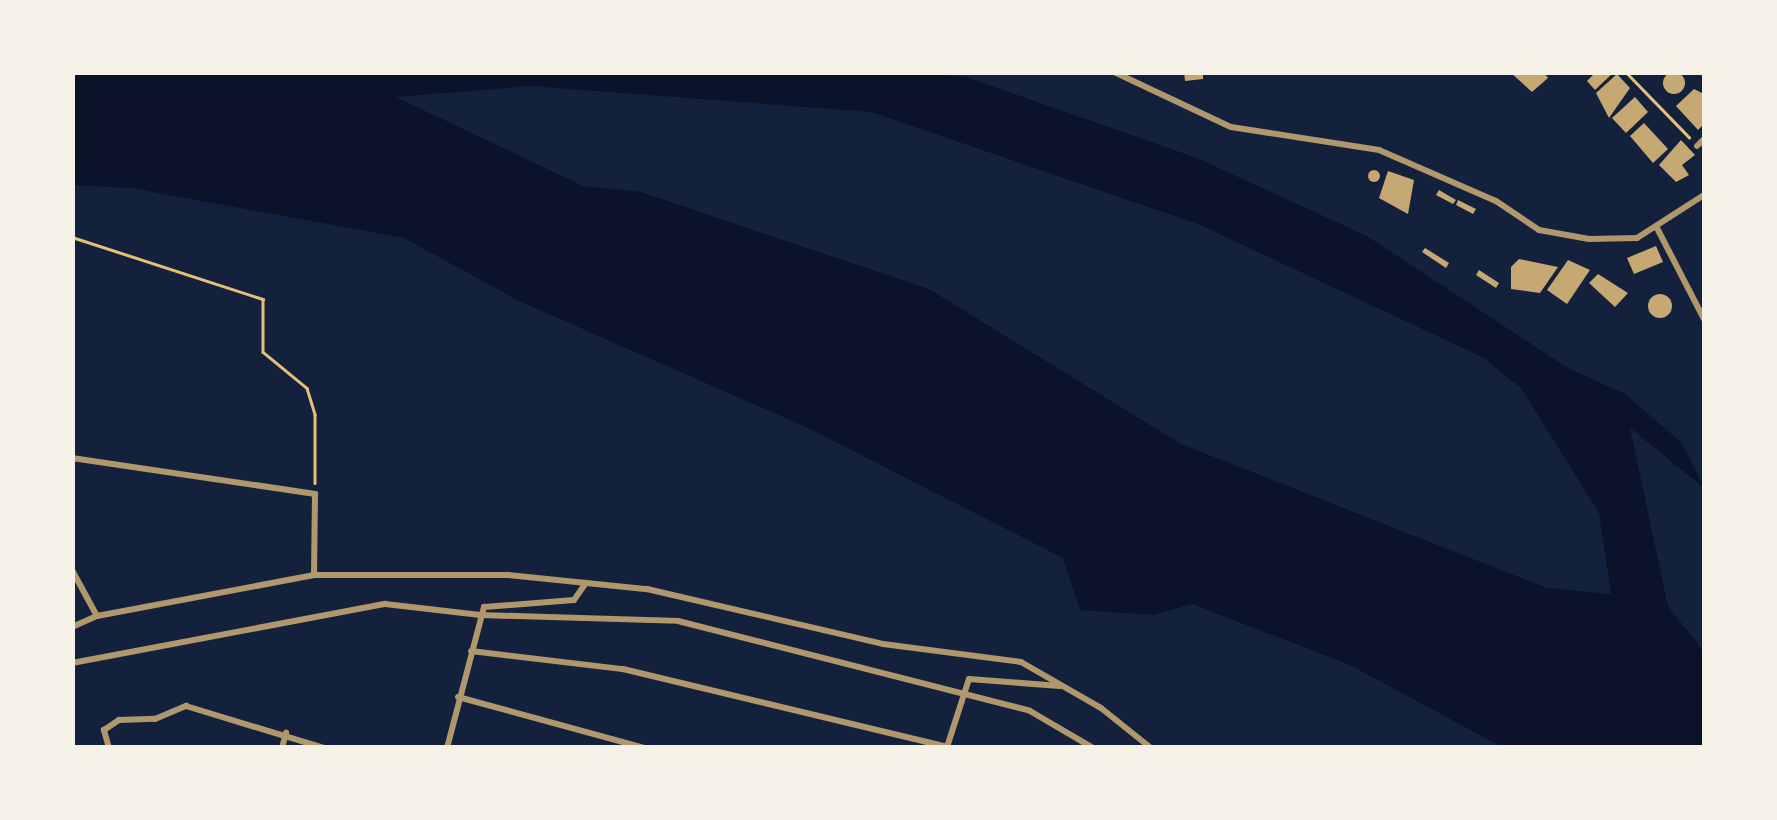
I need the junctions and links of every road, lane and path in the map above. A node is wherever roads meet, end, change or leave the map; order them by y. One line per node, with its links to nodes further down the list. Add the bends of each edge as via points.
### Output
1 (1114, 72): 6 (street, via 1231,127 1380,150 1496,201 1539,230 1620,238)
2 (1626, 72): 4 (path)
3 (1704, 140): 4 (street)
4 (1697, 146)
5 (1704, 195): 6 (street)
6 (1658, 228): 8 (street)
7 (72, 237): 10 (path, via 263,299 262,352 308,388 316,414)
8 (1704, 319)
9 (72, 458): 10 (street)
10 (314, 494): 12 (street)
11 (72, 570): 15 (street)
12 (314, 576): 13 (street, via 508,575); 15 (street)
13 (586, 583): 14 (street, via 574,600 501,602 484,606); 21 (street, via 647,589 883,644 1021,662)
14 (480, 615): 19 (street); 20 (street, via 385,604); 23 (street, via 678,621)
15 (97, 616): 16 (street)
16 (87, 624): 17 (street); 18 (street)
17 (72, 626)
18 (72, 636)
19 (471, 651): 22 (street); 25 (street, via 624,669)
20 (72, 664)
21 (1061, 686): 23 (street, via 969,679); 32 (street)
22 (458, 697): 29 (street); 30 (street)
23 (964, 697): 25 (street); 31 (street, via 1030,710)
24 (286, 733): 26 (street, via 186,706 154,719 118,720 104,730); 27 (street); 28 (street)
25 (947, 747)
26 (109, 748)
27 (282, 748)
28 (324, 748)
29 (447, 748)
30 (644, 748)
31 (1093, 748)
32 (1151, 748)

